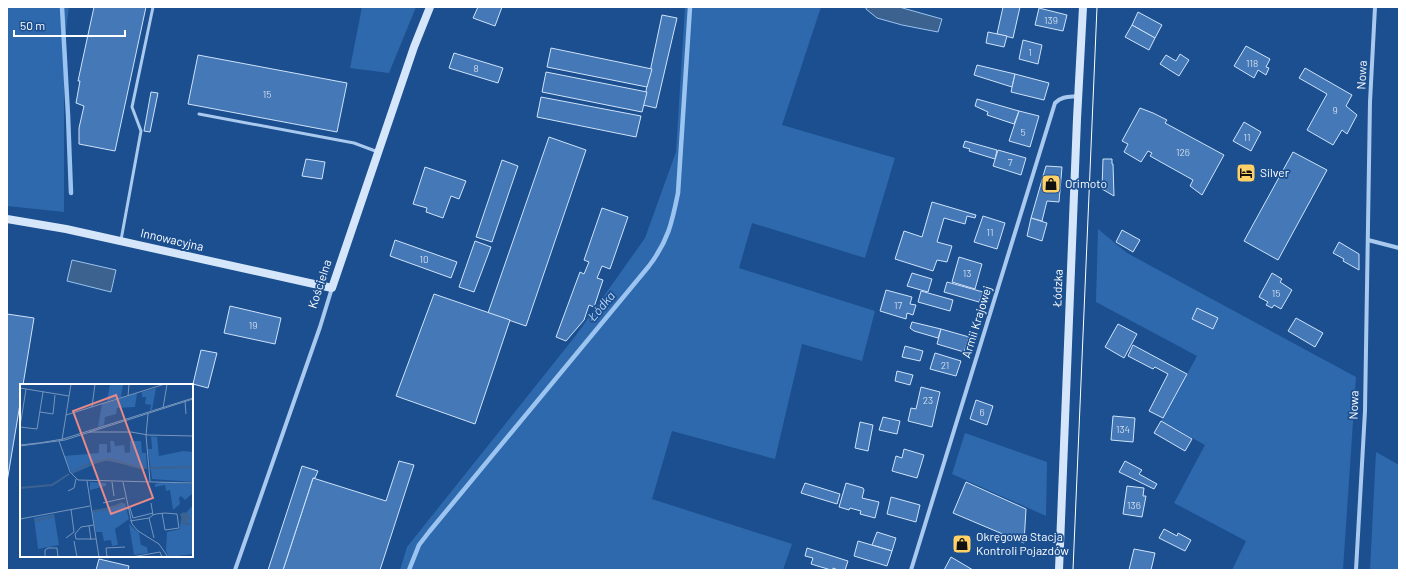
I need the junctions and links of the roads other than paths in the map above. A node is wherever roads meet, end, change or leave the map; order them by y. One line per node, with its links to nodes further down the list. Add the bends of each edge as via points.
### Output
1 (153, 7): 10 (lane, via 132,107 141,131)
2 (430, 7): 7 (street, Kościelna)
3 (1083, 7): 5 (street, Łódzka)
4 (1375, 7): 9 (street, Nowa, via 1370,102)
5 (1078, 96): 14 (street, Armii Krajowej, via 1060,98 1055,103); 15 (street, Łódzka)
6 (199, 114): 7 (lane, via 354,144)
7 (378, 152): 12 (street, Kościelna)
8 (7, 219): 10 (street, Innowacyjna)
9 (1368, 240): 11 (street); 16 (street, Nowa, via 1365,411)
10 (121, 241): 12 (street, Innowacyjna)
11 (1399, 248)
12 (332, 288): 13 (street, Kościelna)
13 (235, 570)
14 (911, 570)
15 (1059, 570)
16 (1356, 570)

